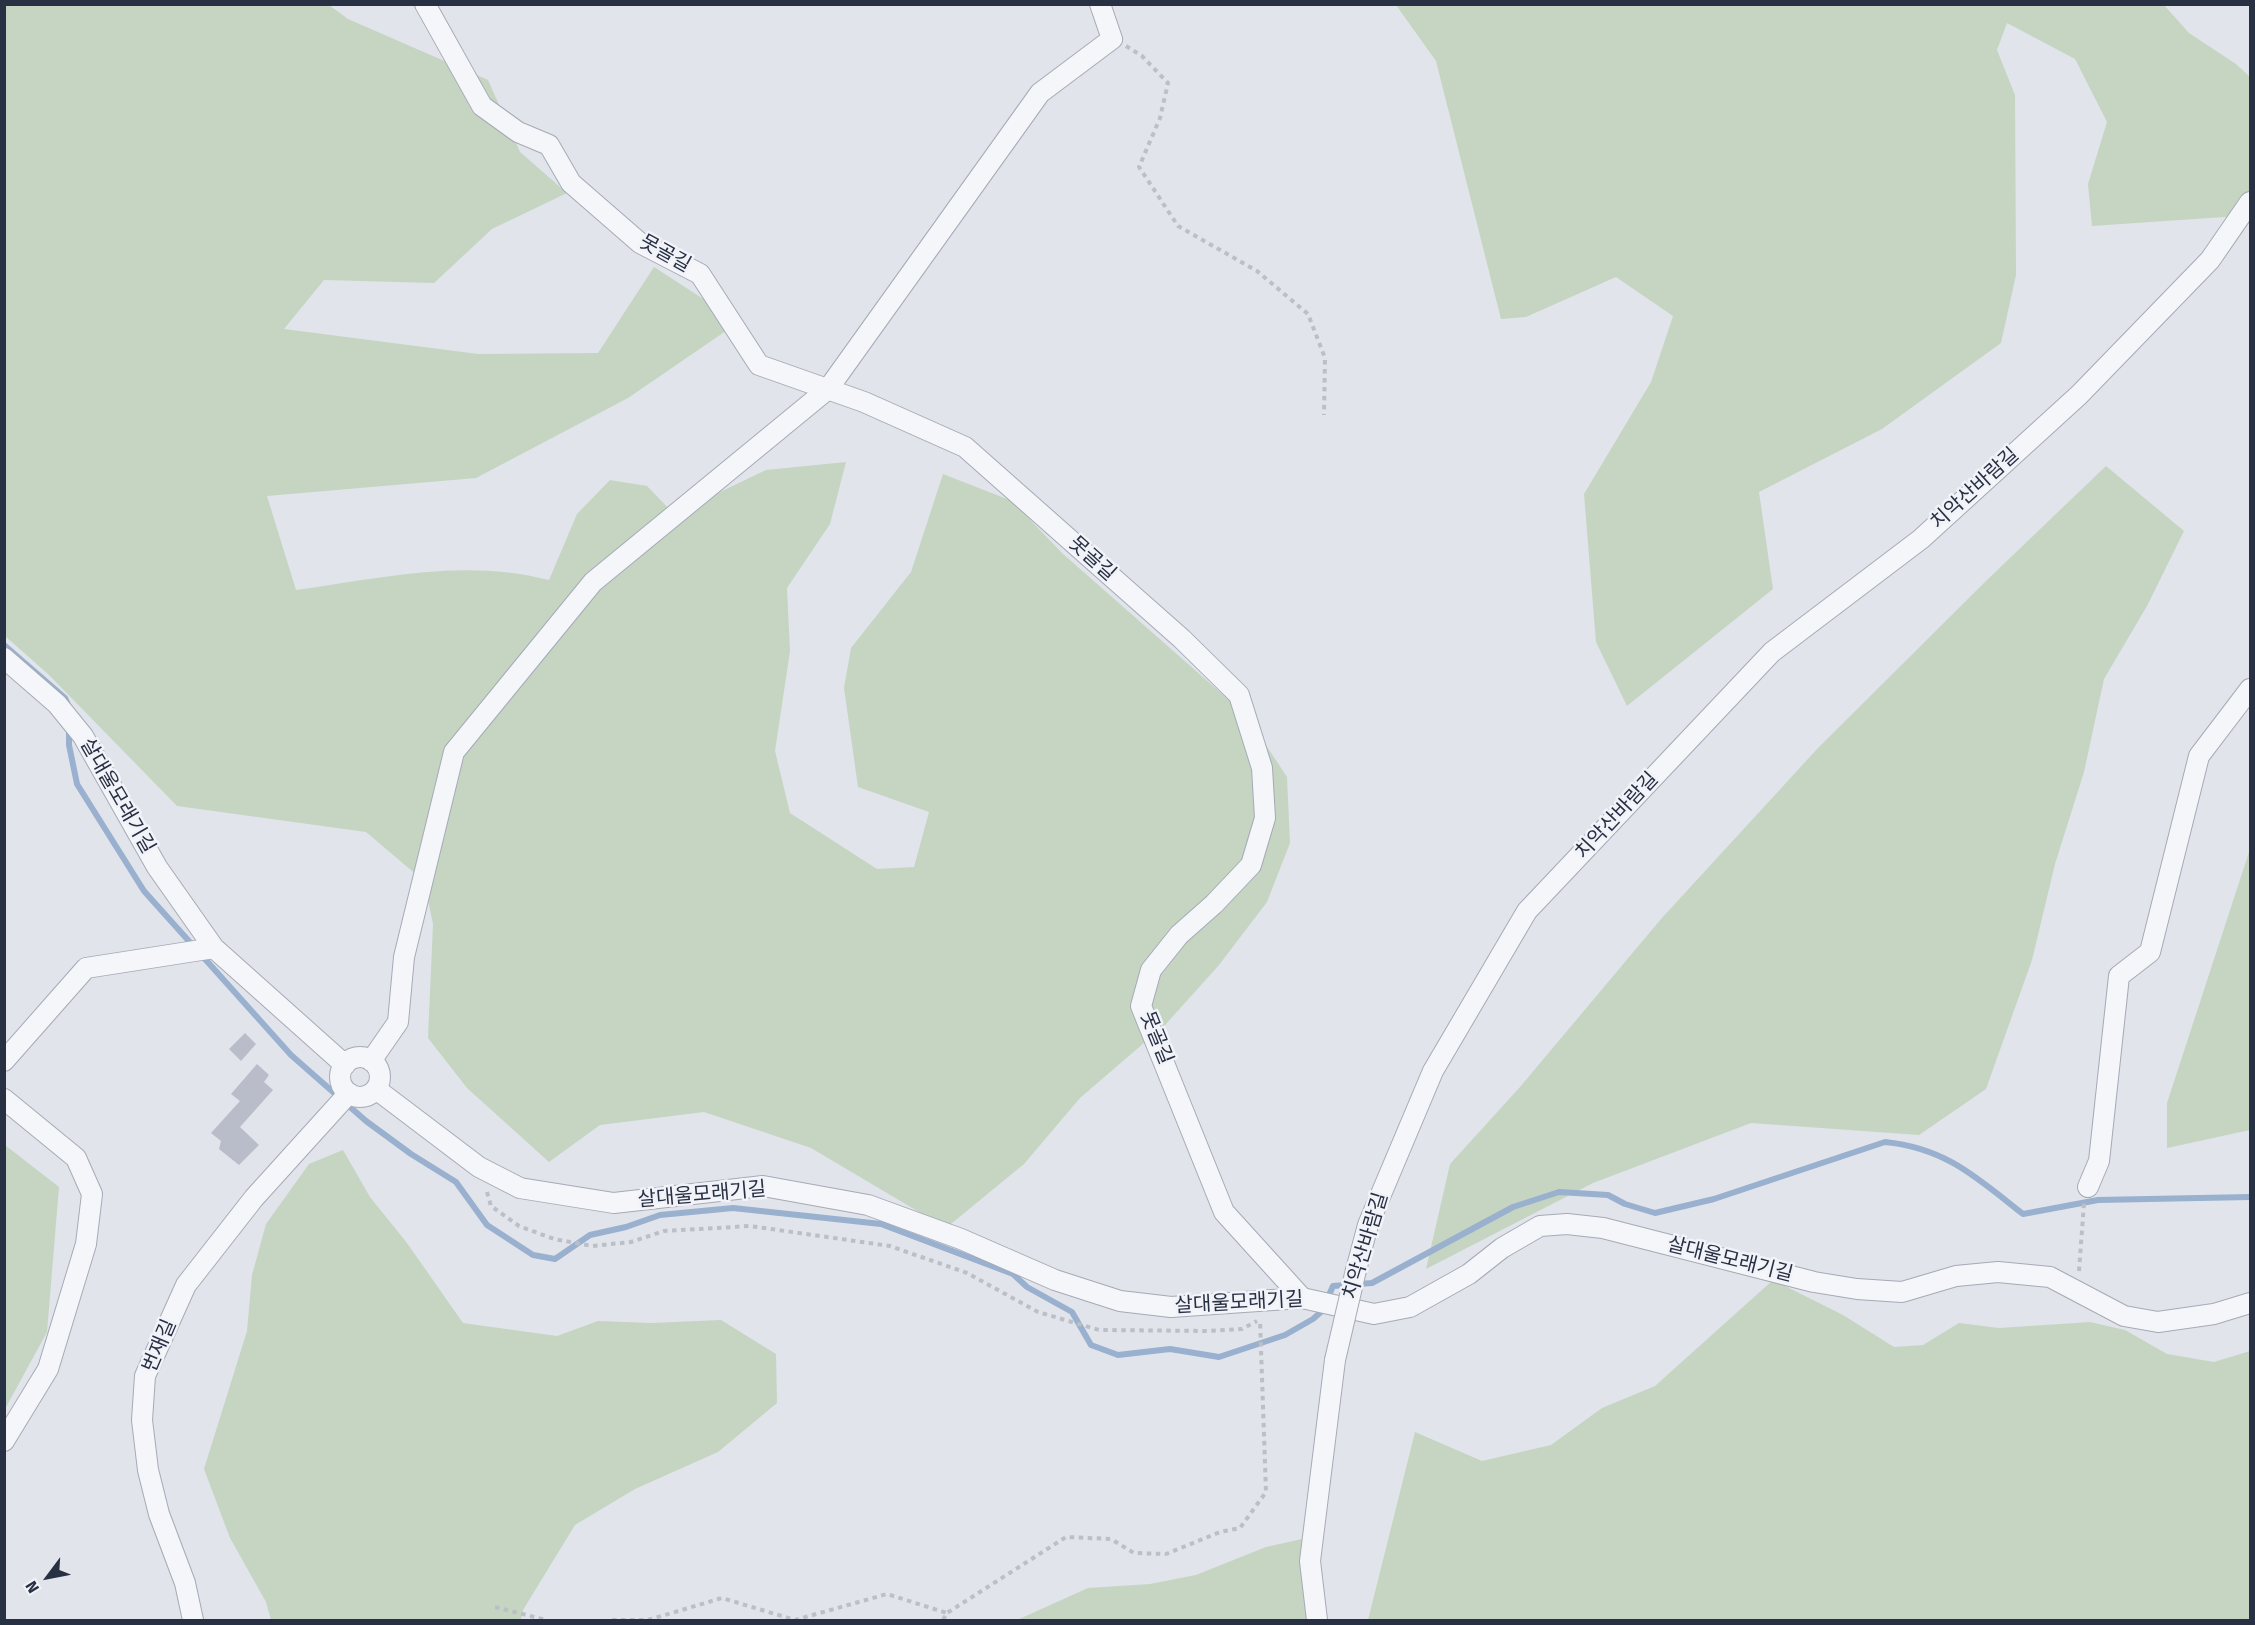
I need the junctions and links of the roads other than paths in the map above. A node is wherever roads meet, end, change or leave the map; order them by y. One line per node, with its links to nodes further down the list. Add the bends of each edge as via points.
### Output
1 (425, 4): 4 (street, 못골길, via 482,106 518,132 549,145 572,183 640,243 700,274 759,365)
2 (1100, 4): 4 (street, via 1112,39 1040,93)
3 (2250, 202): 19 (street, 치악산바람길, bridge, via 2210,260 2079,395 1921,539 1772,652 1527,911 1433,1071 1368,1225 1335,1360 1310,1561)
4 (828, 389): 8 (street, via 593,582 454,752 404,957 398,1022); 15 (street, 못골길, via 965,447 1182,639 1239,695 1262,768 1265,818 1254,856 1251,865 1179,935 1151,970 1141,1006 1224,1212)
5 (4, 658): 7 (street, 살대울모래기길, via 57,704 83,736)
6 (2250, 689): 14 (street, via 2199,756 2150,952 2119,976 2098,1161)
7 (200, 950): 9 (street, via 86,968); 10 (street, 살대울모래기길)
8 (371, 1060): 10 (street, via 358,1057); 11 (street, via 379,1071)
9 (4, 1061)
10 (345, 1065): 12 (street, via 341,1082)
11 (376, 1089): 12 (street, via 367,1096); 15 (street, 살대울모래기길, via 479,1167 520,1188 614,1203 763,1186 868,1205 961,1239 1055,1280 1120,1301 1171,1307)
12 (347, 1095): 18 (street, 번재길, via 254,1198 186,1285 146,1376 142,1420 148,1470 159,1514 186,1583)
13 (4, 1099): 17 (street, via 76,1158 92,1194 86,1244 48,1369)
14 (2088, 1187)
15 (1310, 1299): 16 (street, 살대울모래기길, via 1374,1314 1410,1307 1470,1274 1502,1248 1540,1226 1567,1224 1603,1228 1814,1282 1857,1289 1902,1292 1956,1276 1998,1272 2050,1277 2124,1316 2158,1322 2214,1314)
16 (2250, 1303)
17 (4, 1441)
18 (193, 1620)
19 (1317, 1620)

